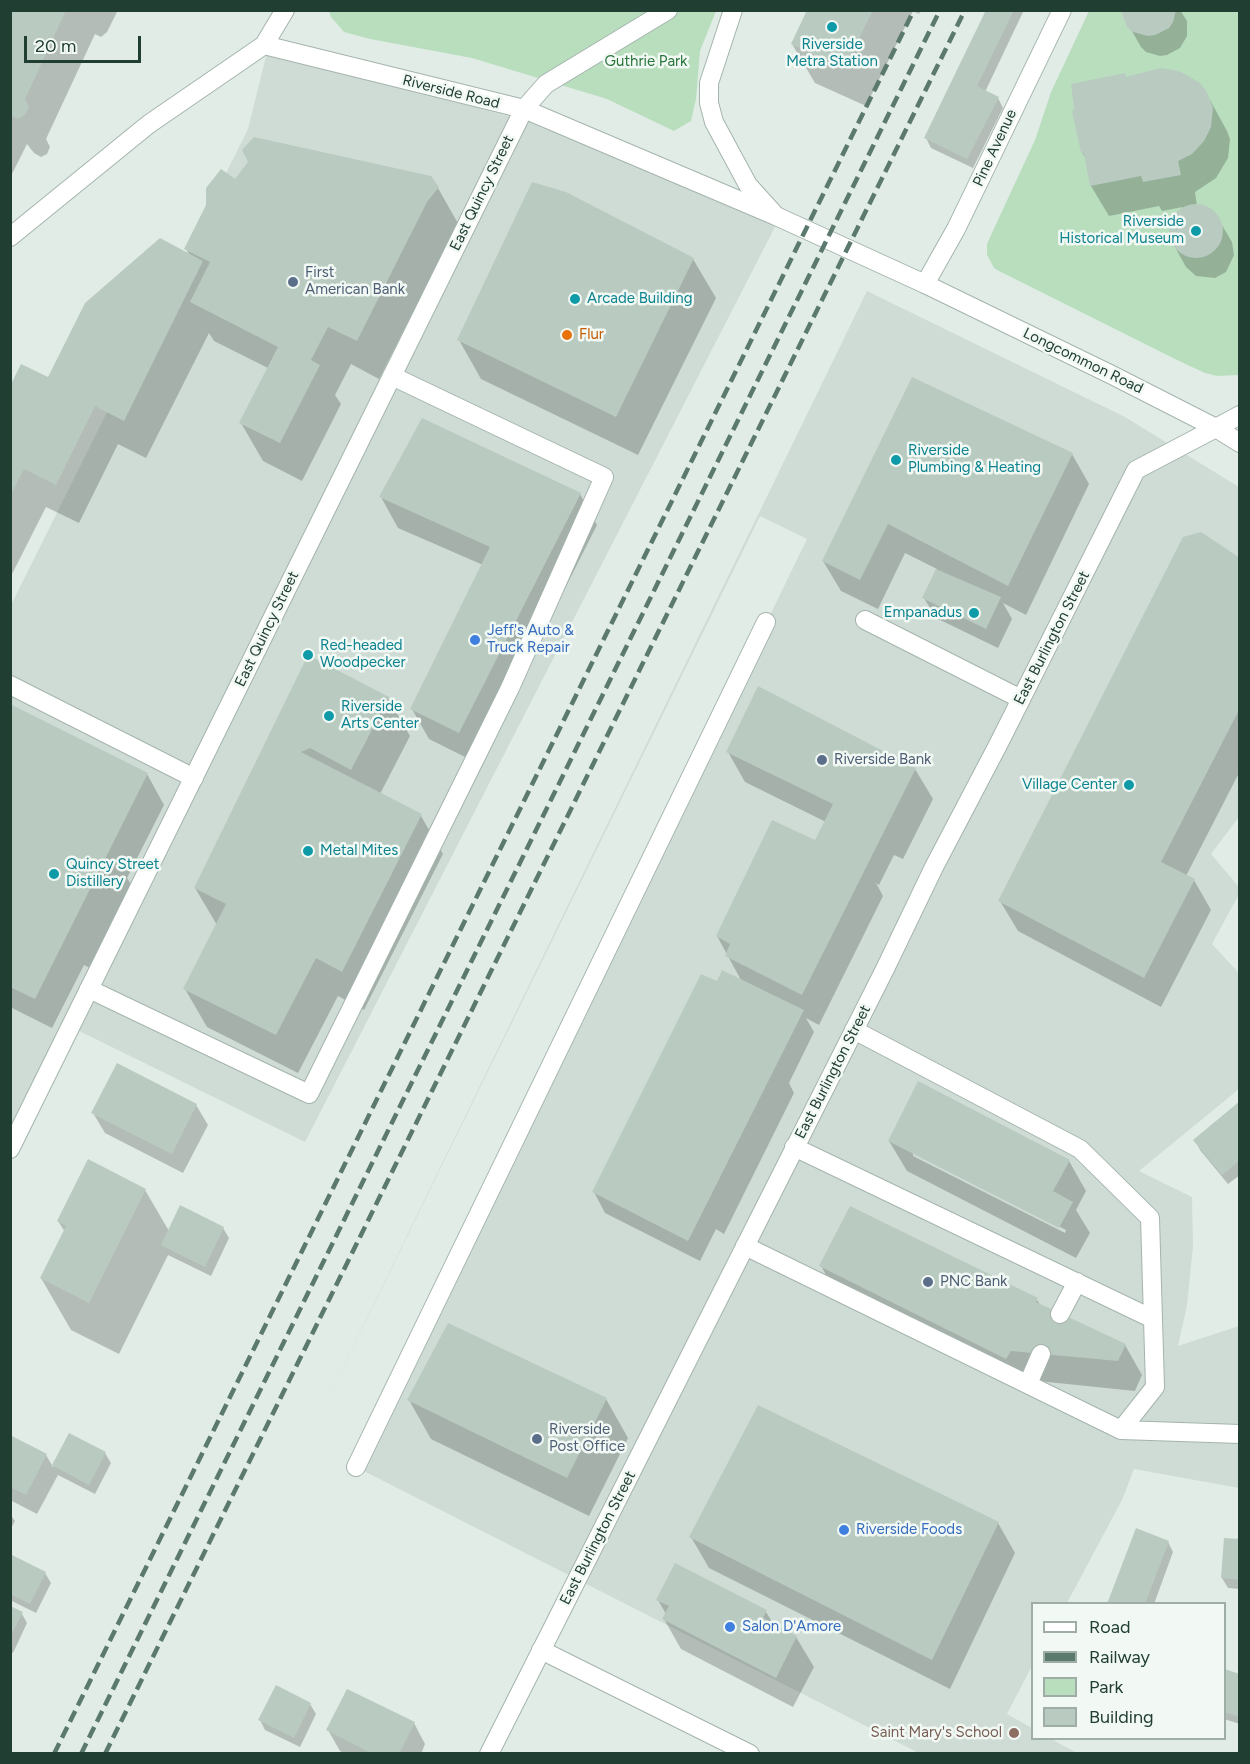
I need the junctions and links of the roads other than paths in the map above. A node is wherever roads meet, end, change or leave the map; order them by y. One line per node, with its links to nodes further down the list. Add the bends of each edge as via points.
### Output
1 (285, 10): 5 (street)
2 (668, 10): 6 (street, East Quincy Street, via 546,84)
3 (733, 10): 7 (street, via 709,83 709,103 714,122 748,185)
4 (1062, 10): 9 (street, Pine Avenue, via 956,229)
5 (264, 45): 6 (street, Riverside Road); 8 (street, via 148,124)
6 (524, 110): 7 (street, Riverside Road); 10 (street, East Quincy Street)
7 (776, 216): 9 (street, Riverside Road)
8 (10, 237)
9 (925, 284): 12 (street, Longcommon Road)
10 (392, 376): 18 (street, East Quincy Street); 19 (street, via 604,477 510,688 309,1094)
11 (1239, 415): 12 (street, East Burlington Street)
12 (1216, 428): 13 (street, Longcommon Road); 17 (street, East Burlington Street, via 1136,471)
13 (1239, 442)
14 (865, 620): 17 (street)
15 (766, 622): 31 (street)
16 (10, 685): 18 (street)
17 (1021, 699): 20 (street, East Burlington Street)
18 (194, 778): 19 (street, East Quincy Street)
19 (89, 989): 22 (street, East Quincy Street)
20 (854, 1030): 21 (street, East Burlington Street); 26 (street, via 1080,1149 1150,1218)
21 (795, 1148): 23 (street, East Burlington Street); 24 (street)
22 (10, 1149)
23 (745, 1246): 28 (street); 32 (street, East Burlington Street)
24 (1077, 1282): 25 (street); 26 (street)
25 (1060, 1314)
26 (1153, 1319): 29 (street, via 1155,1387)
27 (1041, 1354): 28 (street)
28 (1028, 1384): 29 (street)
29 (1121, 1430): 30 (street)
30 (1239, 1434)
31 (356, 1467)
32 (541, 1650): 33 (street, East Burlington Street); 34 (street)
33 (489, 1754)
34 (750, 1754)

